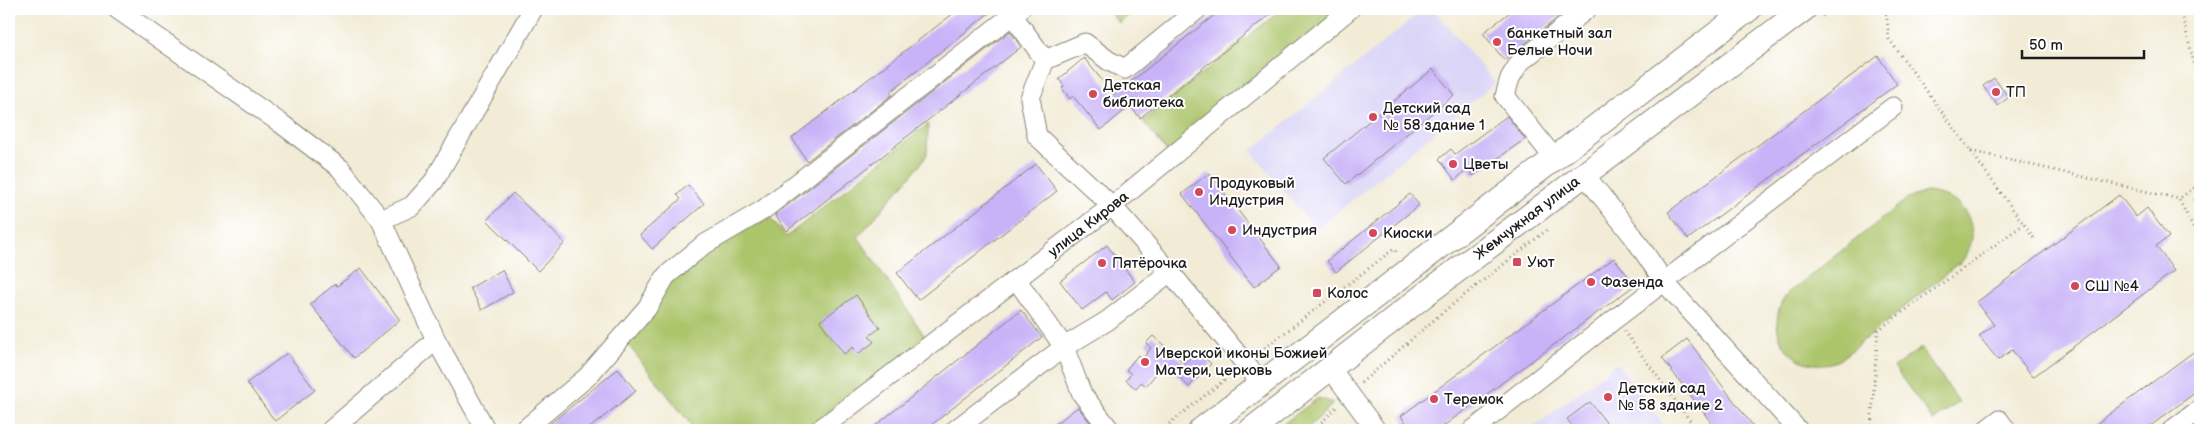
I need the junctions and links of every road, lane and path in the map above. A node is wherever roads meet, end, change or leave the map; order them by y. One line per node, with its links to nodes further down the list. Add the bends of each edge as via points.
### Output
1 (117, 9): 23 (street, via 340,168)
2 (533, 9): 23 (street, via 434,181 412,206)
3 (1198, 9): 12 (street, via 1125,68 1109,61 1085,43)
4 (1350, 9): 22 (street, улица Кирова)
5 (1588, 9): 16 (street, via 1520,62 1510,78 1505,96)
6 (1749, 9): 16 (main road, Жемчужная улица)
7 (1832, 9): 11 (path)
8 (1886, 9): 15 (path, via 1889,39)
9 (2180, 9): 13 (path)
10 (1013, 11): 12 (street); 44 (street, via 763,210 702,246 666,276 647,308 587,377)
11 (1810, 15): 18 (main road, Жемчужная улица)
12 (1045, 60): 22 (street, via 1030,98 1037,136)
13 (2200, 85)
14 (1893, 107): 32 (street)
15 (1970, 150): 21 (path); 25 (path)
16 (1554, 158): 38 (main road, Жемчужная улица)
17 (2200, 170): 19 (path)
18 (1584, 174): 32 (street, via 1633,236); 37 (main road, Жемчужная улица)
19 (2199, 185): 21 (path)
20 (2200, 191): 24 (path, via 2194,200)
21 (2179, 199): 28 (path)
22 (1112, 206): 30 (street); 31 (street, улица Кирова)
23 (381, 220): 34 (street)
24 (2200, 220)
25 (2024, 224): 27 (path); 55 (path, via 1878,330)
26 (1552, 226): 39 (path, via 1442,313)
27 (2036, 241)
28 (2200, 242)
29 (1394, 249): 36 (path)
30 (1170, 272): 35 (street, via 1107,321); 36 (street)
31 (1016, 279): 35 (street); 45 (street, улица Кирова)
32 (1664, 283): 33 (street); 54 (street)
33 (1615, 319): 52 (street); 53 (path)
34 (436, 340): 42 (street); 43 (street)
35 (1064, 347): 46 (street); 47 (street, via 1082,394)
36 (1245, 363): 38 (street); 41 (path)
37 (1331, 370): 39 (street); 49 (main road, Жемчужная улица)
38 (1262, 384): 48 (main road, Жемчужная улица)
39 (1348, 395): 50 (path); 51 (street)
40 (2200, 408): 58 (street)
41 (1169, 424)
42 (332, 430)
43 (486, 430)
44 (524, 430)
45 (819, 430)
46 (957, 430)
47 (1110, 430)
48 (1201, 430)
49 (1250, 430)
50 (1315, 430)
51 (1376, 430)
52 (1473, 430)
53 (1697, 430)
54 (1798, 430)
55 (1870, 430)
56 (1986, 430): 57 (street, via 1999,420)
57 (2006, 430)
58 (2172, 430)

